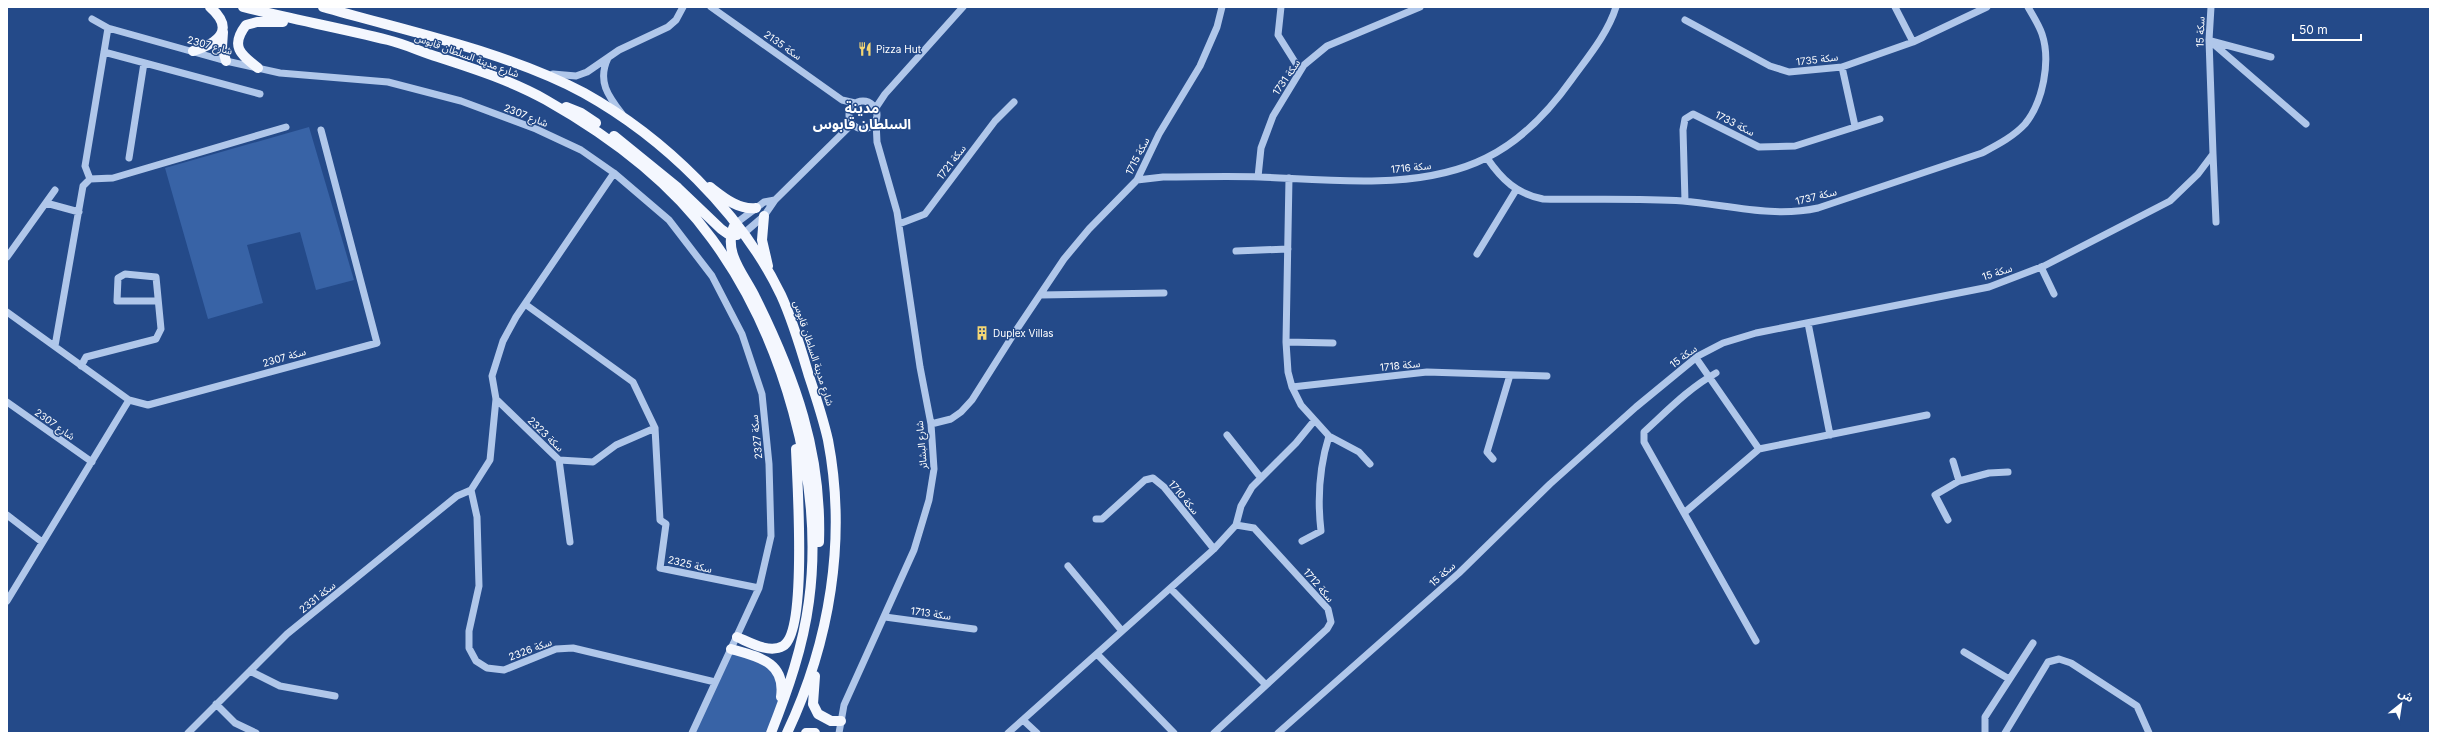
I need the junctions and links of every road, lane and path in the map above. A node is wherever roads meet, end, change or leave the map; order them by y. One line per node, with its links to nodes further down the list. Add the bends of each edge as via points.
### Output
1 (210, 7): 19 (main road, via 218,14)
2 (242, 7): 17 (main road, شارع مدينة السلطان قابوس)
3 (323, 7): 31 (main road, شارع مدينة السلطان قابوس)
4 (683, 7): 25 (street, via 676,20 668,27 619,50)
5 (711, 7): 35 (street, سكة 2135)
6 (963, 7): 33 (street)
7 (1222, 7): 59 (street, سكة 1715, via 1217,27 1200,66 1159,134)
8 (1281, 7): 30 (street, via 1278,35)
9 (1420, 7): 30 (street, سكة 1731, via 1327,46)
10 (1895, 7): 21 (street)
11 (1987, 7): 21 (street, سكة 1735)
12 (2028, 7): 63 (street, سكة 1737, via 2042,34 2047,62 2042,92 2025,124 2000,144 1982,153 1800,212 1738,209)
13 (2211, 7): 20 (street, سكة 15)
14 (1613, 8): 53 (street, سكة 1716, via 1595,49 1562,94 1529,128)
15 (92, 19): 18 (street, 2307 شارع)
16 (1685, 20): 28 (street, سكة 1735, via 1770,66 1789,72)
17 (306, 23): 29 (main road, via 272,21 246,25 238,34 238,46 244,57); 34 (main road, شارع مدينة السلطان قابوس, via 390,40 494,76)
18 (108, 28): 22 (street, 2307 شارع); 23 (street)
19 (223, 30): 22 (main road, via 214,44); 26 (main road, via 222,47)
20 (2209, 40): 24 (street); 45 (street); 51 (street, سكة 15)
21 (1913, 42): 28 (street, سكة 1735)
22 (193, 51): 26 (street, 2307 شارع)
23 (104, 52): 27 (street); 58 (street, via 85,166)
24 (2271, 57)
25 (608, 58): 31 (street, via 576,76 559,76); 41 (street, via 602,78 607,93)
26 (226, 60): 29 (street, 2307 شارع)
27 (144, 63): 32 (street); 52 (street)
28 (1842, 66): 46 (street)
29 (258, 68): 54 (street, 2307 شارع, via 280,73 388,82 461,101 536,129 581,150)
30 (1300, 70): 56 (street, سكة 1731, via 1273,116 1261,148)
31 (538, 71): 41 (main road, شارع مدينة السلطان قابوس, via 584,93)
32 (260, 94)
33 (884, 94): 36 (street); 39 (street)
34 (545, 100): 72 (main road, via 581,113 628,146); 100 (main road, شارع مدينة السلطان قابوس, via 582,122 645,168 673,194 712,238 735,274 763,328)
35 (842, 100): 38 (street, سكة 2135); 40 (street, سكة 2135)
36 (869, 102): 38 (street); 39 (street)
37 (1014, 102): 70 (street, سكة 1721, via 995,121 925,214)
38 (855, 103): 40 (street)
39 (876, 109): 43 (street)
40 (849, 111): 44 (street)
41 (625, 118): 55 (main road, شارع مدينة السلطان قابوس)
42 (1880, 119): 46 (street, سكة 1733)
43 (876, 122): 49 (street, via 870,128); 50 (street, شارع البشائر)
44 (852, 124): 49 (street); 62 (street)
45 (2306, 124)
46 (1855, 126): 63 (street, سكة 1733, via 1795,146 1759,147 1694,114 1685,119 1683,130)
47 (286, 127): 58 (street, via 113,178)
48 (321, 130): 96 (street, سكة 2307, via 377,343 148,405)
49 (862, 130): 50 (street)
50 (877, 142): 70 (street, شارع البشائر, via 886,169)
51 (2213, 154): 68 (street, سكة 15); 77 (street, سكة 15, via 2198,174 2170,201)
52 (129, 158)
53 (1487, 158): 57 (street, سكة 1716, via 1433,176 1394,180); 61 (street, سكة 1737, via 1498,175)
54 (614, 173): 83 (street); 126 (street, سكة 2327, via 669,220 712,276 742,334 762,394 770,464 771,536)
55 (693, 175): 65 (main road, via 739,206); 69 (main road, شارع مدينة السلطان قابوس)
56 (1258, 177): 57 (street, سكة 1716); 59 (street, سكة 1716, via 1163,176)
57 (1289, 178): 73 (street)
58 (90, 179): 66 (street, via 83,186)
59 (1137, 180): 81 (street, سكة 1715, via 1089,228)
60 (55, 190): 64 (street)
61 (1516, 190): 63 (street, سكة 1737, via 1529,197 1543,199); 75 (street)
62 (775, 200): 65 (street, via 764,202); 67 (street)
63 (1685, 201)
64 (46, 203): 66 (street); 76 (street)
65 (756, 208): 69 (street)
66 (79, 212): 88 (street)
67 (764, 216): 71 (street); 78 (main road, via 762,240)
68 (2216, 222)
69 (735, 224): 71 (main road, شارع مدينة السلطان قابوس); 72 (main road)
70 (898, 224): 101 (street, شارع البشائر)
71 (743, 234): 72 (main road); 78 (main road, شارع مدينة السلطان قابوس)
72 (731, 235): 129 (main road, via 733,256 784,358 805,416 814,458 818,547 815,585)
73 (1288, 249): 74 (street); 86 (street)
74 (1236, 251)
75 (1477, 254)
76 (7, 257)
77 (2041, 267): 80 (street); 85 (street, سكة 15, via 1989,287)
78 (774, 281): 139 (main road, شارع مدينة السلطان قابوس, via 796,331 820,408 833,476 836,530 832,584)
79 (1164, 293): 81 (street)
80 (2054, 294)
81 (1040, 295): 101 (street, سكة 1715, via 962,412 951,419)
82 (158, 301): 82 (street, via 117,301 118,278 125,274 156,277); 90 (street, via 161,329 156,339 86,356)
83 (525, 304): 95 (street, via 502,341 497,355 492,376); 102 (street, via 633,382)
84 (7, 312): 88 (street, سكة 2307)
85 (1808, 323): 89 (street, سكة 15, via 1756,333 1723,343); 104 (street)
86 (1286, 342): 87 (street); 94 (street)
87 (1333, 343)
88 (55, 346): 90 (street, سكة 2307)
89 (1696, 358): 92 (street); 161 (street, سكة 15, via 1636,407 1550,484 1459,573)
90 (81, 366): 96 (street, سكة 2307)
91 (1510, 375): 93 (street, سكة 1718); 94 (street, سكة 1718, via 1427,372); 107 (street, via 1487,452)
92 (1712, 375): 106 (street); 116 (street, via 1675,403 1644,432 1643,436)
93 (1547, 376)
94 (1292, 387): 99 (street, via 1301,405)
95 (496, 399): 108 (street, سكة 2323); 115 (street, via 490,460)
96 (129, 400): 110 (street)
97 (7, 402): 110 (street, 2307 شارع)
98 (1927, 415): 104 (street)
99 (1314, 420): 105 (street); 113 (street, via 1296,443)
100 (795, 421): 129 (main road, شارع مدينة السلطان قابوس, via 808,484 813,536); 133 (main road, via 800,533 799,585 790,637 784,646 775,649 762,648)
101 (931, 424): 130 (street, شارع البشائر, via 934,469 929,500 914,550)
102 (655, 428): 108 (street, سكة 2323, via 616,445 593,462); 126 (street, سكة 2325, via 660,520 666,524 660,568)
103 (1227, 435): 113 (street)
104 (1830, 435): 106 (street)
105 (1328, 436): 111 (street, via 1359,452); 121 (street, via 1319,480 1321,531)
106 (1759, 449): 116 (street)
107 (1493, 459)
108 (559, 460): 123 (street)
109 (1953, 461): 114 (street)
110 (92, 462): 122 (street)
111 (1370, 464)
112 (2008, 472): 114 (street, via 1989,473)
113 (1261, 478): 120 (street, via 1245,497)
114 (1959, 481): 119 (street, via 1935,495)
115 (471, 490): 140 (street, سكة 2331, via 457,496 305,620); 142 (street, سكة 2326, via 478,517 479,586 469,631 469,648 476,661 487,668 504,670 556,649 573,648)
116 (1684, 514): 134 (street)
117 (7, 515): 122 (street)
118 (1096, 519): 124 (street, سكة 1710, via 1102,519 1145,480 1153,478 1164,487)
119 (1948, 520)
120 (1236, 525): 124 (street); 143 (street, سكة 1712, via 1254,528 1328,609 1331,622 1327,629)
121 (1302, 541)
122 (42, 542): 128 (street)
123 (570, 542)
124 (1214, 549): 127 (street)
125 (1068, 566): 132 (street)
126 (759, 588): 133 (street, سكة 2327)
127 (1171, 590): 132 (street); 143 (street)
128 (7, 601)
129 (809, 601): 146 (main road, شارع مدينة السلطان قابوس, via 796,665)
130 (885, 617): 131 (street, سكة 1713); 148 (street, شارع البشائر, via 844,705)
131 (974, 629)
132 (1122, 631): 138 (street)
133 (737, 637): 136 (street, سكة 2327)
134 (1756, 641)
135 (2033, 642): 141 (street)
136 (731, 649): 142 (street, سكة 2327); 146 (main road, via 765,660 778,670 783,682)
137 (1964, 652): 141 (street)
138 (1097, 654): 147 (street); 159 (street)
139 (817, 658): 148 (main road, via 813,704 818,714 831,721); 153 (main road, شارع مدينة السلطان قابوس)
140 (250, 671): 144 (street, via 280,686); 145 (street, سكة 2331)
141 (2010, 679): 162 (street, via 1985,717)
142 (715, 682): 151 (street, سكة 2327)
143 (1265, 684): 160 (street, سكة 1712)
144 (335, 696)
145 (216, 704): 149 (street, سكة 2331); 150 (street, via 236,722)
146 (776, 720): 152 (main road, شارع مدينة السلطان قابوس)
147 (1023, 720): 157 (street); 158 (street)
148 (841, 722): 156 (street, شارع البشائر)
149 (188, 733)
150 (256, 733)
151 (692, 733)
152 (771, 733)
153 (787, 733)
154 (806, 733): 155 (main road)
155 (815, 733)
156 (839, 733)
157 (1008, 733)
158 (1037, 733)
159 (1174, 733)
160 (1214, 733)
161 (1278, 733)
162 (1985, 733)
163 (2005, 733): 164 (street, via 2041,671 2048,662 2059,660 2071,663 2138,706)
164 (2149, 733)

